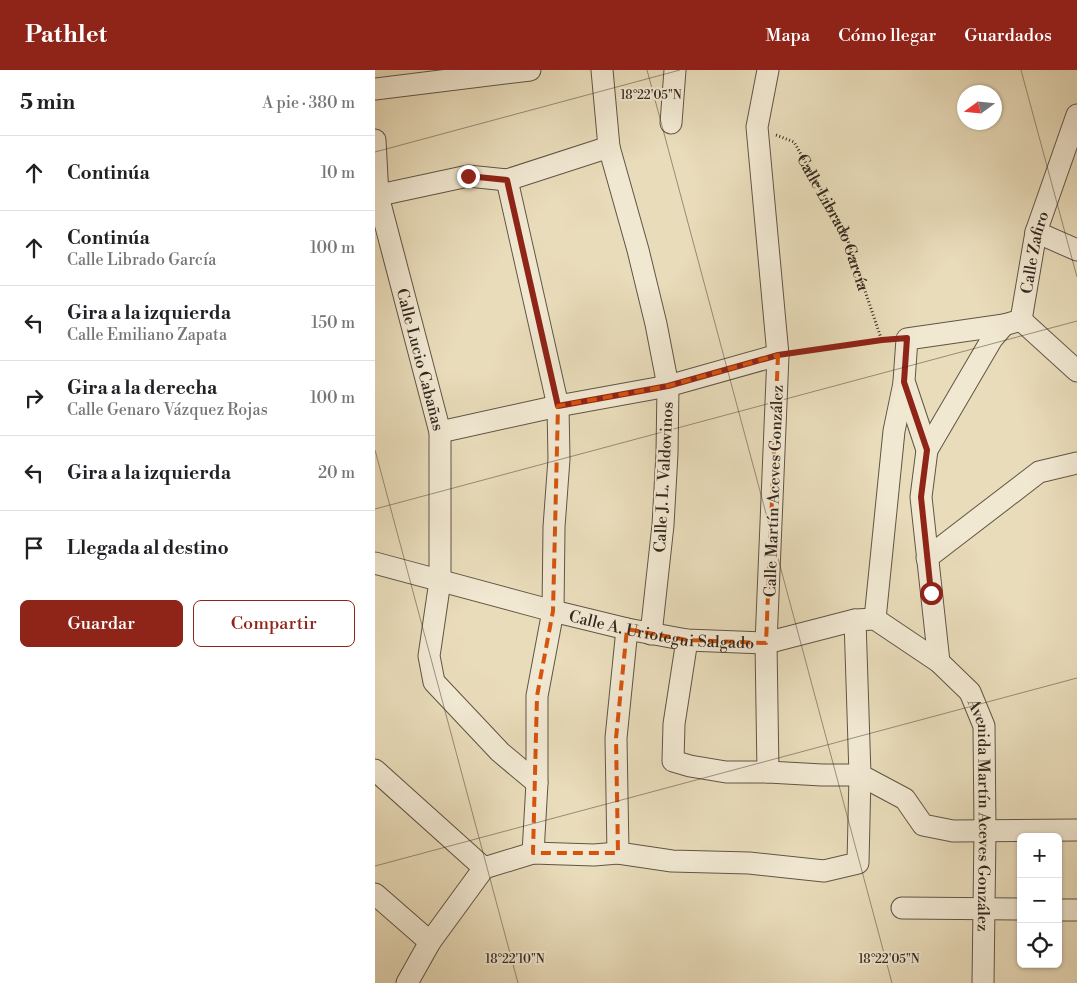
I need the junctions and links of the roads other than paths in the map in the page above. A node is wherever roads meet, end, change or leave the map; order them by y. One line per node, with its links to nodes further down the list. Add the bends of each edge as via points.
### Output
1 (530, 70): 5 (street)
2 (602, 70): 10 (street, Calle J. L. Valdovinos)
3 (675, 70): 8 (street)
4 (768, 70): 16 (street, Calle Martín Aceves González, via 757,127)
5 (411, 77): 6 (street)
6 (375, 89)
7 (1077, 115): 13 (street, Calle Zafiro)
8 (671, 124)
9 (375, 140): 12 (street, Calle Lucio Cabañas)
10 (609, 147): 11 (street); 19 (street, Calle J. L. Valdovinos, via 656,324)
11 (507, 180): 12 (street, via 468,176); 20 (street)
12 (376, 196): 21 (street, Calle Lucio Cabañas)
13 (1036, 232): 14 (street); 15 (street, Calle Zafiro)
14 (1077, 250)
15 (1013, 322): 17 (street); 18 (street, via 907,338); 22 (street, via 992,339)
16 (778, 355): 19 (street); 32 (street, Calle Martín Aceves González)
17 (1077, 372)
18 (904, 382): 22 (street); 28 (street)
19 (668, 386): 20 (street); 30 (street, Calle J. L. Valdovinos, via 663,525)
20 (558, 406): 21 (street); 27 (street)
21 (440, 432): 26 (street, Calle Lucio Cabañas)
22 (927, 450): 24 (street, via 921,497)
23 (1077, 463): 24 (street, via 1039,472)
24 (927, 558): 33 (street)
25 (375, 563): 26 (street, Calle A. Uriotegui Salgado)
26 (440, 581): 27 (street, Calle A. Uriotegui Salgado); 37 (street, Calle Lucio Cabañas, via 429,656 434,682 500,752)
27 (553, 611): 29 (street, Calle A. Uriotegui Salgado); 37 (street, via 537,696)
28 (865, 619): 32 (street, Calle A. Uriotegui Salgado); 33 (street); 36 (street)
29 (627, 629): 30 (street, Calle A. Uriotegui Salgado); 40 (street, via 616,738)
30 (651, 634): 31 (street, Calle A. Uriotegui Salgado)
31 (687, 640): 32 (street, Calle A. Uriotegui Salgado); 35 (street, via 674,724 673,760 726,772)
32 (766, 643): 35 (street, Calle Martín Aceves González)
33 (939, 662): 39 (street, Avenida Martín Aceves González, via 970,692 984,726)
34 (375, 770): 42 (street)
35 (768, 772): 36 (street)
36 (860, 774): 39 (street, via 905,799 923,825 953,832); 40 (street, via 858,863 824,871 749,863 672,861)
37 (537, 783): 41 (street)
38 (1077, 830): 39 (street)
39 (985, 831): 45 (street, Avenida Martín Aceves González)
40 (618, 852): 41 (street, via 594,855)
41 (533, 853): 42 (street)
42 (484, 868): 49 (street)
43 (375, 894): 49 (street)
44 (902, 908): 45 (street)
45 (984, 909): 46 (street); 51 (street, Avenida Martín Aceves González)
46 (1017, 909)
47 (1062, 910): 48 (street)
48 (1077, 910)
49 (430, 942): 50 (street)
50 (407, 983)
51 (983, 983)

